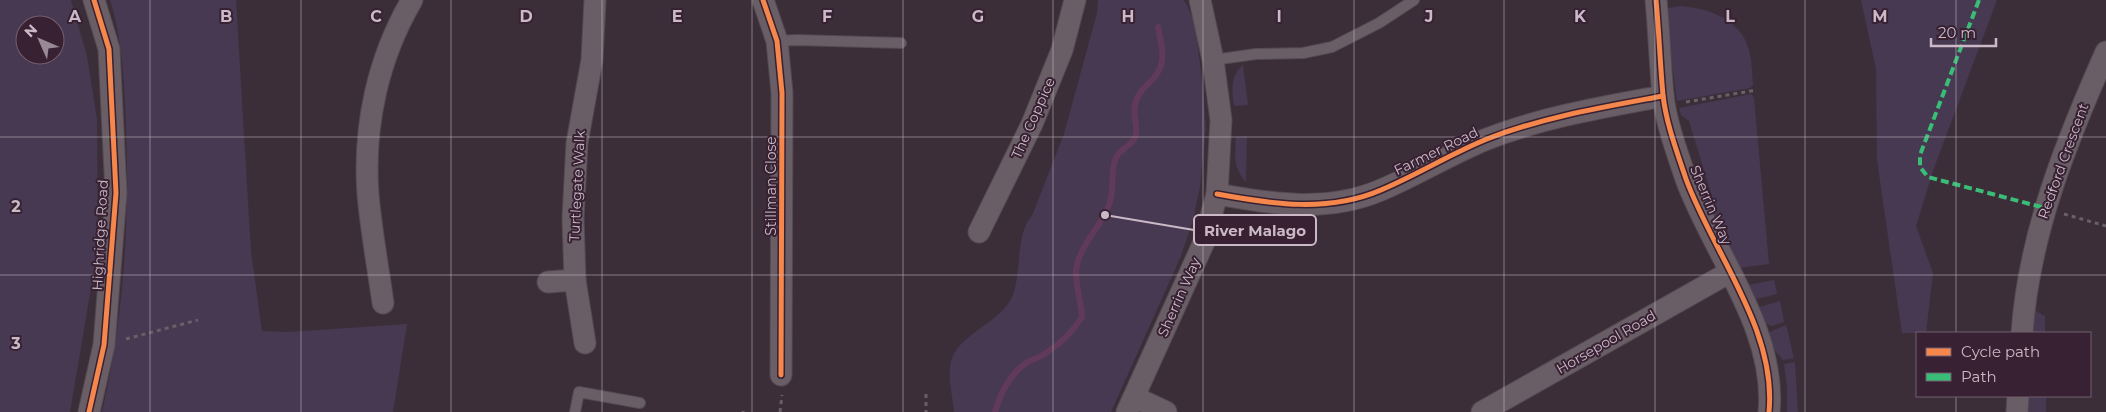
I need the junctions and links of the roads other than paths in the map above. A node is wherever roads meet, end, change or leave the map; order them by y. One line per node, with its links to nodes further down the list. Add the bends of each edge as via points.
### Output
1 (94, 0): 26 (street, Highridge Road, via 109,49 116,193 104,345)
2 (412, 0): 19 (street, via 390,45 378,80 370,120 368,194)
3 (595, 0): 17 (street, Turtlegate Walk, via 592,60 577,143 573,218)
4 (763, 0): 9 (street, Stillman Close)
5 (1075, 0): 15 (street, The Coppice, via 1062,50 1032,124)
6 (1200, 0): 12 (street, Sherrin Way)
7 (1414, 0): 12 (lane, via 1379,23 1332,47 1303,53 1256,54)
8 (1656, 0): 13 (street, Sherrin Way)
9 (777, 41): 10 (lane); 22 (street, Stillman Close, via 782,94)
10 (901, 43)
11 (2106, 52): 20 (street, Redford Crescent, via 2059,165 2045,208 2030,274)
12 (1213, 60): 14 (street, Sherrin Way, via 1221,120)
13 (1664, 101): 14 (street, Farmer Road, via 1566,115 1513,130 1461,150 1380,191 1353,200 1304,205); 16 (street, Sherrin Way, via 1672,136 1696,204)
14 (1216, 194): 25 (street, Sherrin Way, via 1204,242)
15 (979, 232)
16 (1730, 272): 29 (street, Horsepool Road); 30 (street, Sherrin Way, via 1754,322 1764,352)
17 (575, 280): 18 (street); 21 (street, Turtlegate Walk)
18 (548, 282)
19 (383, 303)
20 (2022, 332)
21 (584, 343)
22 (781, 375)
23 (2018, 397): 31 (street)
24 (640, 403): 27 (lane, via 578,392)
25 (1131, 405): 28 (street)
26 (89, 412)
27 (575, 412)
28 (1166, 412)
29 (1482, 412)
30 (1769, 412)
31 (2017, 412)

